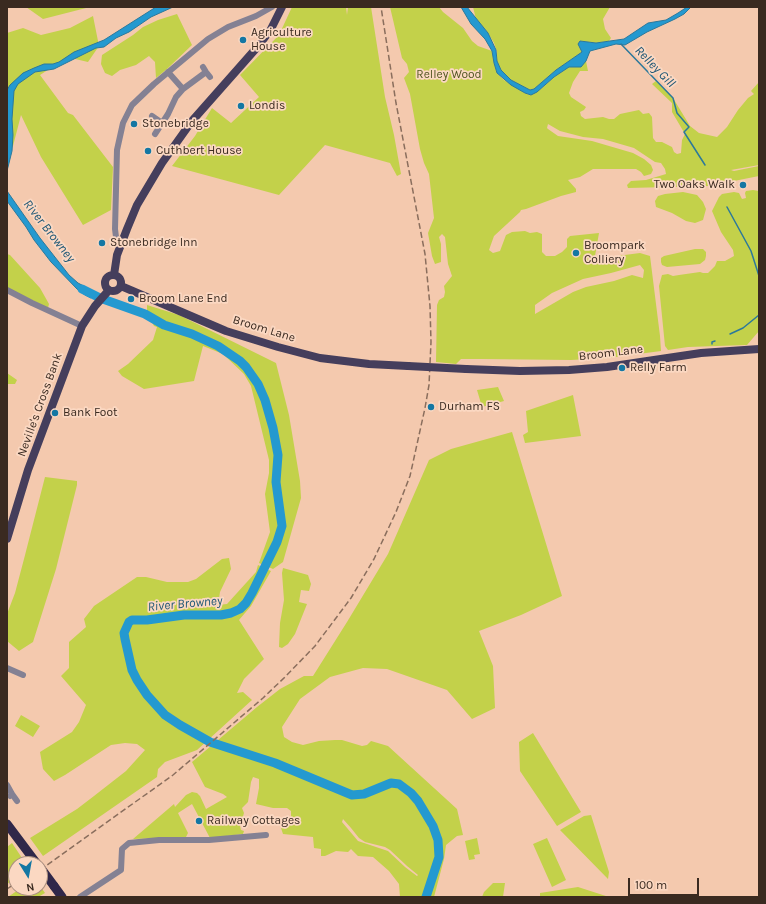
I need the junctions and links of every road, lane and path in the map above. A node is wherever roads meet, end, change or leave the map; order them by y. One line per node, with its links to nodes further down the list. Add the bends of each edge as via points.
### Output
1 (272, 7): 3 (street, via 219,32)
2 (282, 7): 9 (main road, via 272,29 192,121 162,163 138,205)
3 (168, 72): 5 (street); 9 (street, via 132,105 120,133 117,150 115,229 116,237)
4 (207, 72): 5 (street)
5 (183, 90): 7 (street, via 176,97)
6 (152, 116): 7 (street)
7 (162, 123): 8 (street)
8 (155, 134)
9 (121, 243): 10 (main road)
10 (114, 275): 11 (main road, via 120,279); 13 (main road, via 107,277 105,281)
11 (120, 286): 13 (main road, via 114,291); 15 (main road, Broom Lane, bridge, via 226,331 271,346 320,358 369,364 520,371 569,370 701,353)
12 (7, 290): 14 (street)
13 (109, 290): 14 (main road, Neville's Cross Bank)
14 (82, 326): 16 (main road, Neville's Cross Bank)
15 (759, 349)
16 (10, 517): 17 (main road, Neville's Cross Bank)
17 (7, 539)
18 (7, 668): 19 (street)
19 (23, 674)
20 (7, 785): 21 (street)
21 (17, 801)
22 (7, 824): 24 (highway)
23 (266, 835): 27 (street, via 129,843 122,849 121,870)
24 (32, 856)
25 (48, 878): 26 (highway, bridge)
26 (62, 897)
27 (80, 897)

